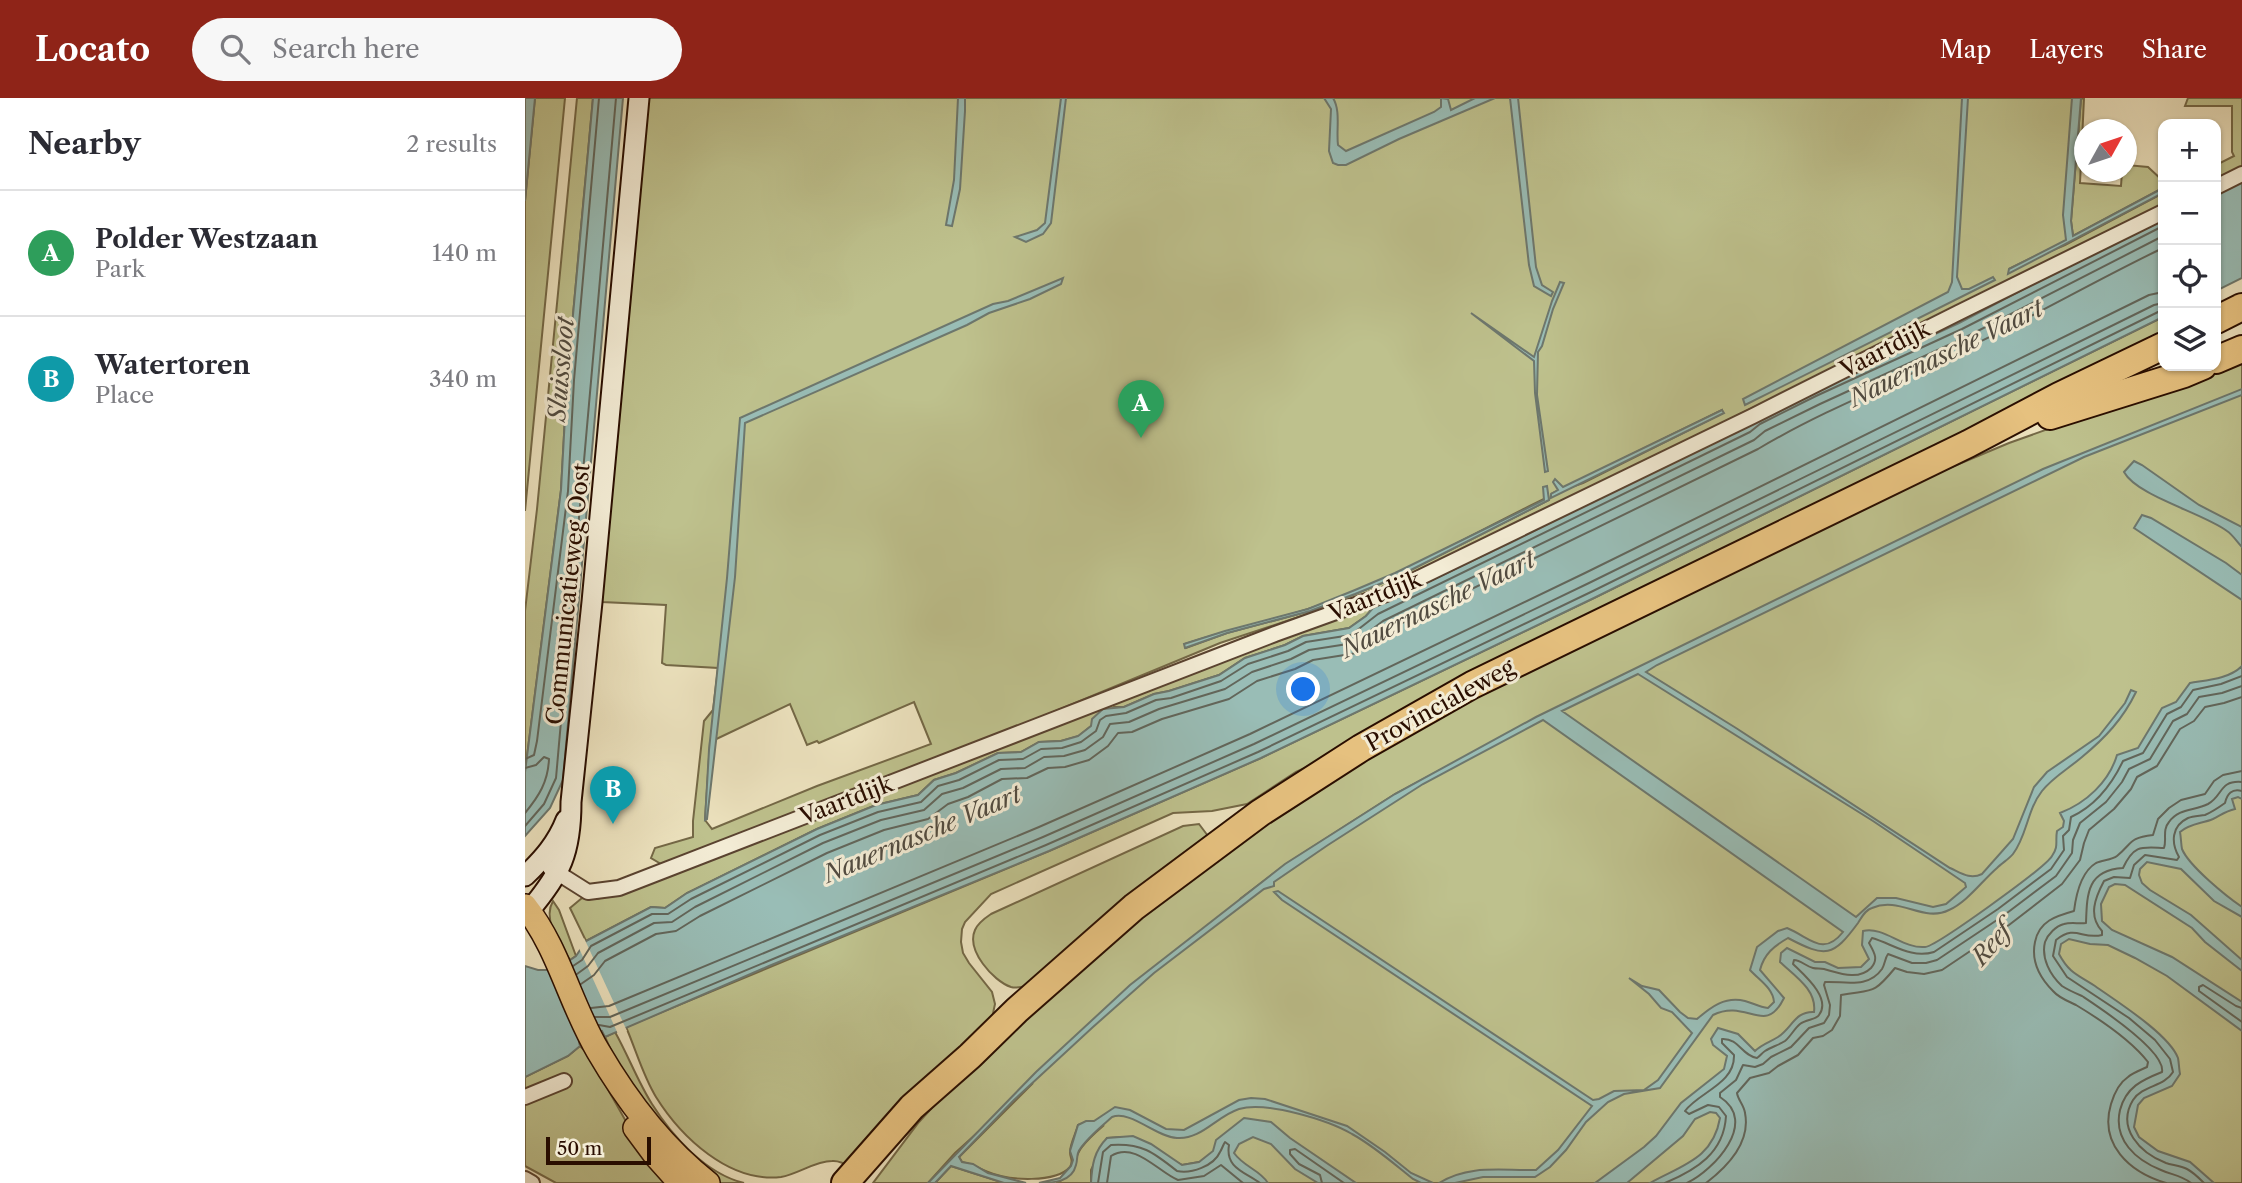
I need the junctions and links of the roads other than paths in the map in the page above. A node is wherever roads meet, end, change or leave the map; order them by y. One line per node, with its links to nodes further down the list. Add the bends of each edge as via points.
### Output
1 (639, 98): 12 (street, Communicatieweg Oost)
2 (2242, 174): 3 (street)
3 (2221, 184)
4 (2158, 214): 14 (street, Vaartdijk, via 1386,594 619,888 588,892)
5 (2242, 307): 6 (highway)
6 (2221, 318)
7 (2158, 347): 11 (highway, Provincialeweg)
8 (2242, 349): 9 (highway)
9 (2221, 358)
10 (2191, 371): 11 (highway, Provincialeweg)
11 (1968, 444): 18 (highway, Provincialeweg, via 1472,685 1361,748 1260,813 1134,907)
12 (571, 802): 13 (street, Communicatieweg Oost, via 558,838); 14 (street, Communicatieweg Oost, via 568,841)
13 (541, 860): 14 (street, Vaartdijk); 15 (street, Communicatieweg Oost)
14 (557, 874): 16 (street, Communicatieweg Oost)
15 (525, 876)
16 (526, 910): 17 (main road, via 555,956)
17 (597, 1050): 23 (main road, via 625,1111); 24 (main road, via 650,1126)
18 (970, 1056): 25 (highway, Provincialeweg, via 912,1107); 26 (highway, Provincialeweg)
19 (565, 1082): 20 (street)
20 (525, 1097)
21 (525, 1179): 22 (street)
22 (533, 1183)
23 (680, 1183)
24 (708, 1183)
25 (845, 1183)
26 (866, 1183)

